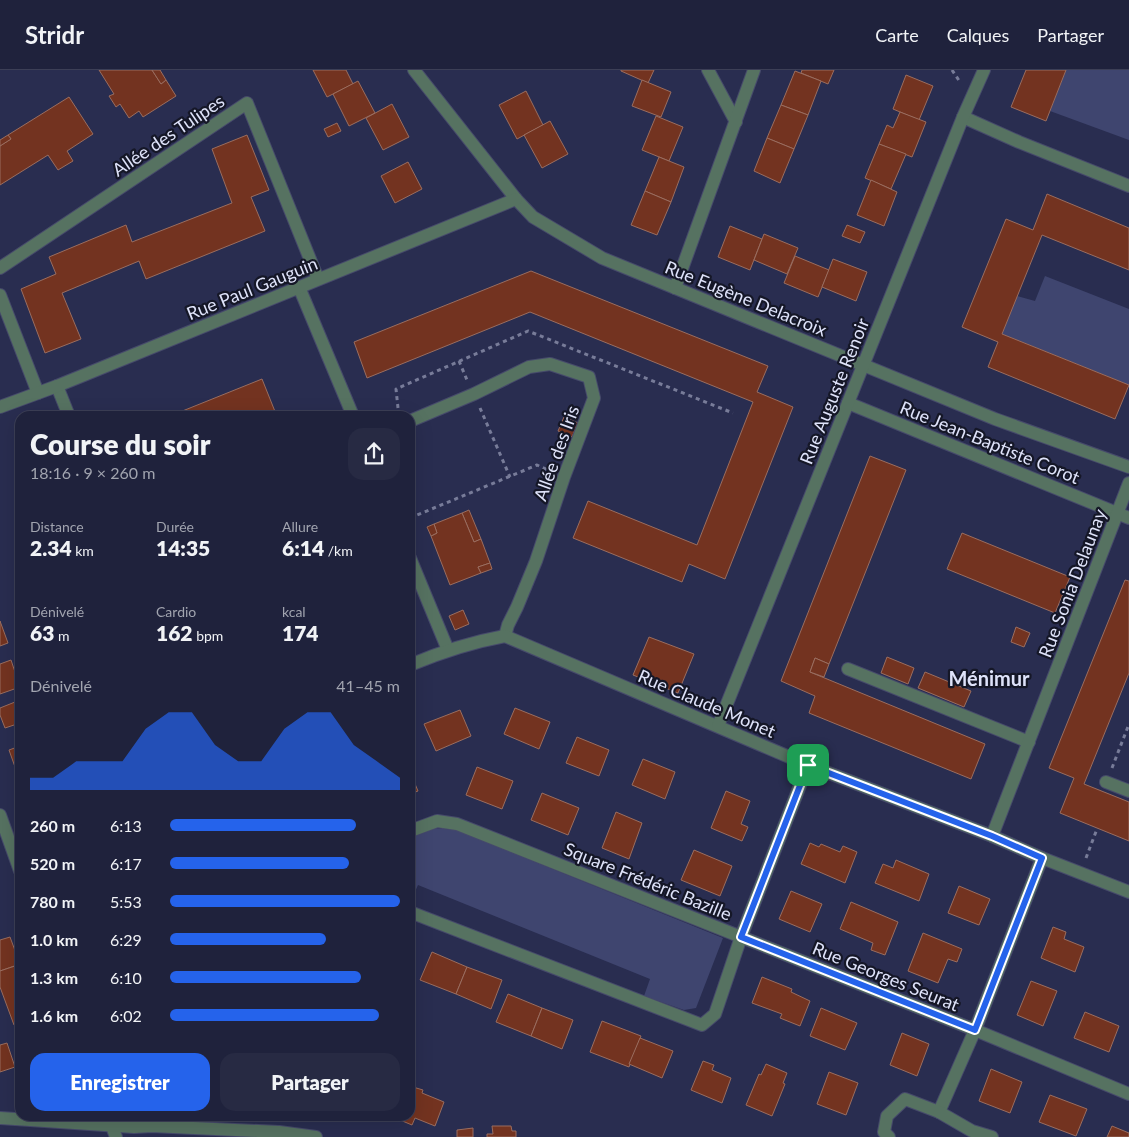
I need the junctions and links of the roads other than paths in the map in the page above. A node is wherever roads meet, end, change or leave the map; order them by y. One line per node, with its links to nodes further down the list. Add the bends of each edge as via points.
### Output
1 (414, 70): 8 (street, Rue Eugène Delacroix)
2 (708, 70): 6 (street)
3 (754, 70): 6 (street)
4 (984, 70): 5 (street, Rue Auguste Renoir)
5 (963, 117): 7 (street); 14 (street, Rue Auguste Renoir)
6 (736, 122): 12 (street)
7 (1129, 186)
8 (516, 199): 10 (street, Rue Paul Gauguin); 12 (street, Rue Eugène Delacroix, via 533,217 602,258)
9 (0, 268): 10 (street, Allée des Tulipes, via 247,103)
10 (318, 279): 11 (street, Rue Paul Gauguin)
11 (299, 287): 15 (street, Rue Paul Gauguin); 20 (street)
12 (675, 288): 14 (street, Rue Eugène Delacroix)
13 (0, 295): 16 (street)
14 (864, 365): 17 (street, Rue Auguste Renoir); 22 (street, Rue Eugène Delacroix, via 995,419)
15 (57, 386): 16 (street, Rue Paul Gauguin); 19 (street)
16 (38, 393): 18 (street, Rue Paul Gauguin)
17 (848, 403): 24 (street, Rue Jean-Baptiste Corot); 30 (street, Rue Auguste Renoir)
18 (0, 407)
19 (67, 411)
20 (351, 411)
21 (415, 419): 26 (street, Allée des Iris, via 528,367 550,364 589,377 594,398 536,561)
22 (1129, 468)
23 (1129, 483): 24 (street, Rue Sonia Delaunay)
24 (1123, 516): 31 (street, Rue Sonia Delaunay)
25 (415, 570): 27 (street)
26 (505, 636): 27 (street); 30 (street, Rue Claude Monet)
27 (448, 650): 28 (street)
28 (415, 663)
29 (848, 669): 31 (street)
30 (718, 726): 32 (street, Rue Claude Monet)
31 (1028, 742): 37 (street, Rue Sonia Delaunay)
32 (808, 765): 37 (street, Rue Claude Monet); 42 (street)
33 (1106, 782): 34 (street)
34 (1129, 791)
35 (0, 815): 38 (street)
36 (415, 830): 42 (street, Square Frédéric Bazille, via 437,820 457,824)
37 (992, 836): 39 (street, Rue Claude Monet)
38 (15, 857)
39 (1042, 858): 40 (street, Rue Claude Monet); 43 (street)
40 (1129, 892)
41 (415, 914): 42 (street, Square Frédéric Bazille, via 702,1025 715,1014)
42 (741, 937): 43 (street, Rue Georges Seurat)
43 (975, 1030): 44 (street, Rue Georges Seurat); 45 (street)
44 (1129, 1094)
45 (939, 1112): 51 (street, via 905,1099 887,1116 884,1132); 52 (street, via 972,1131)
46 (0, 1118): 47 (street)
47 (15, 1119)
48 (42, 1121): 49 (street)
49 (112, 1126): 50 (street, via 279,1132)
50 (316, 1137)
51 (889, 1137)
52 (992, 1137)

